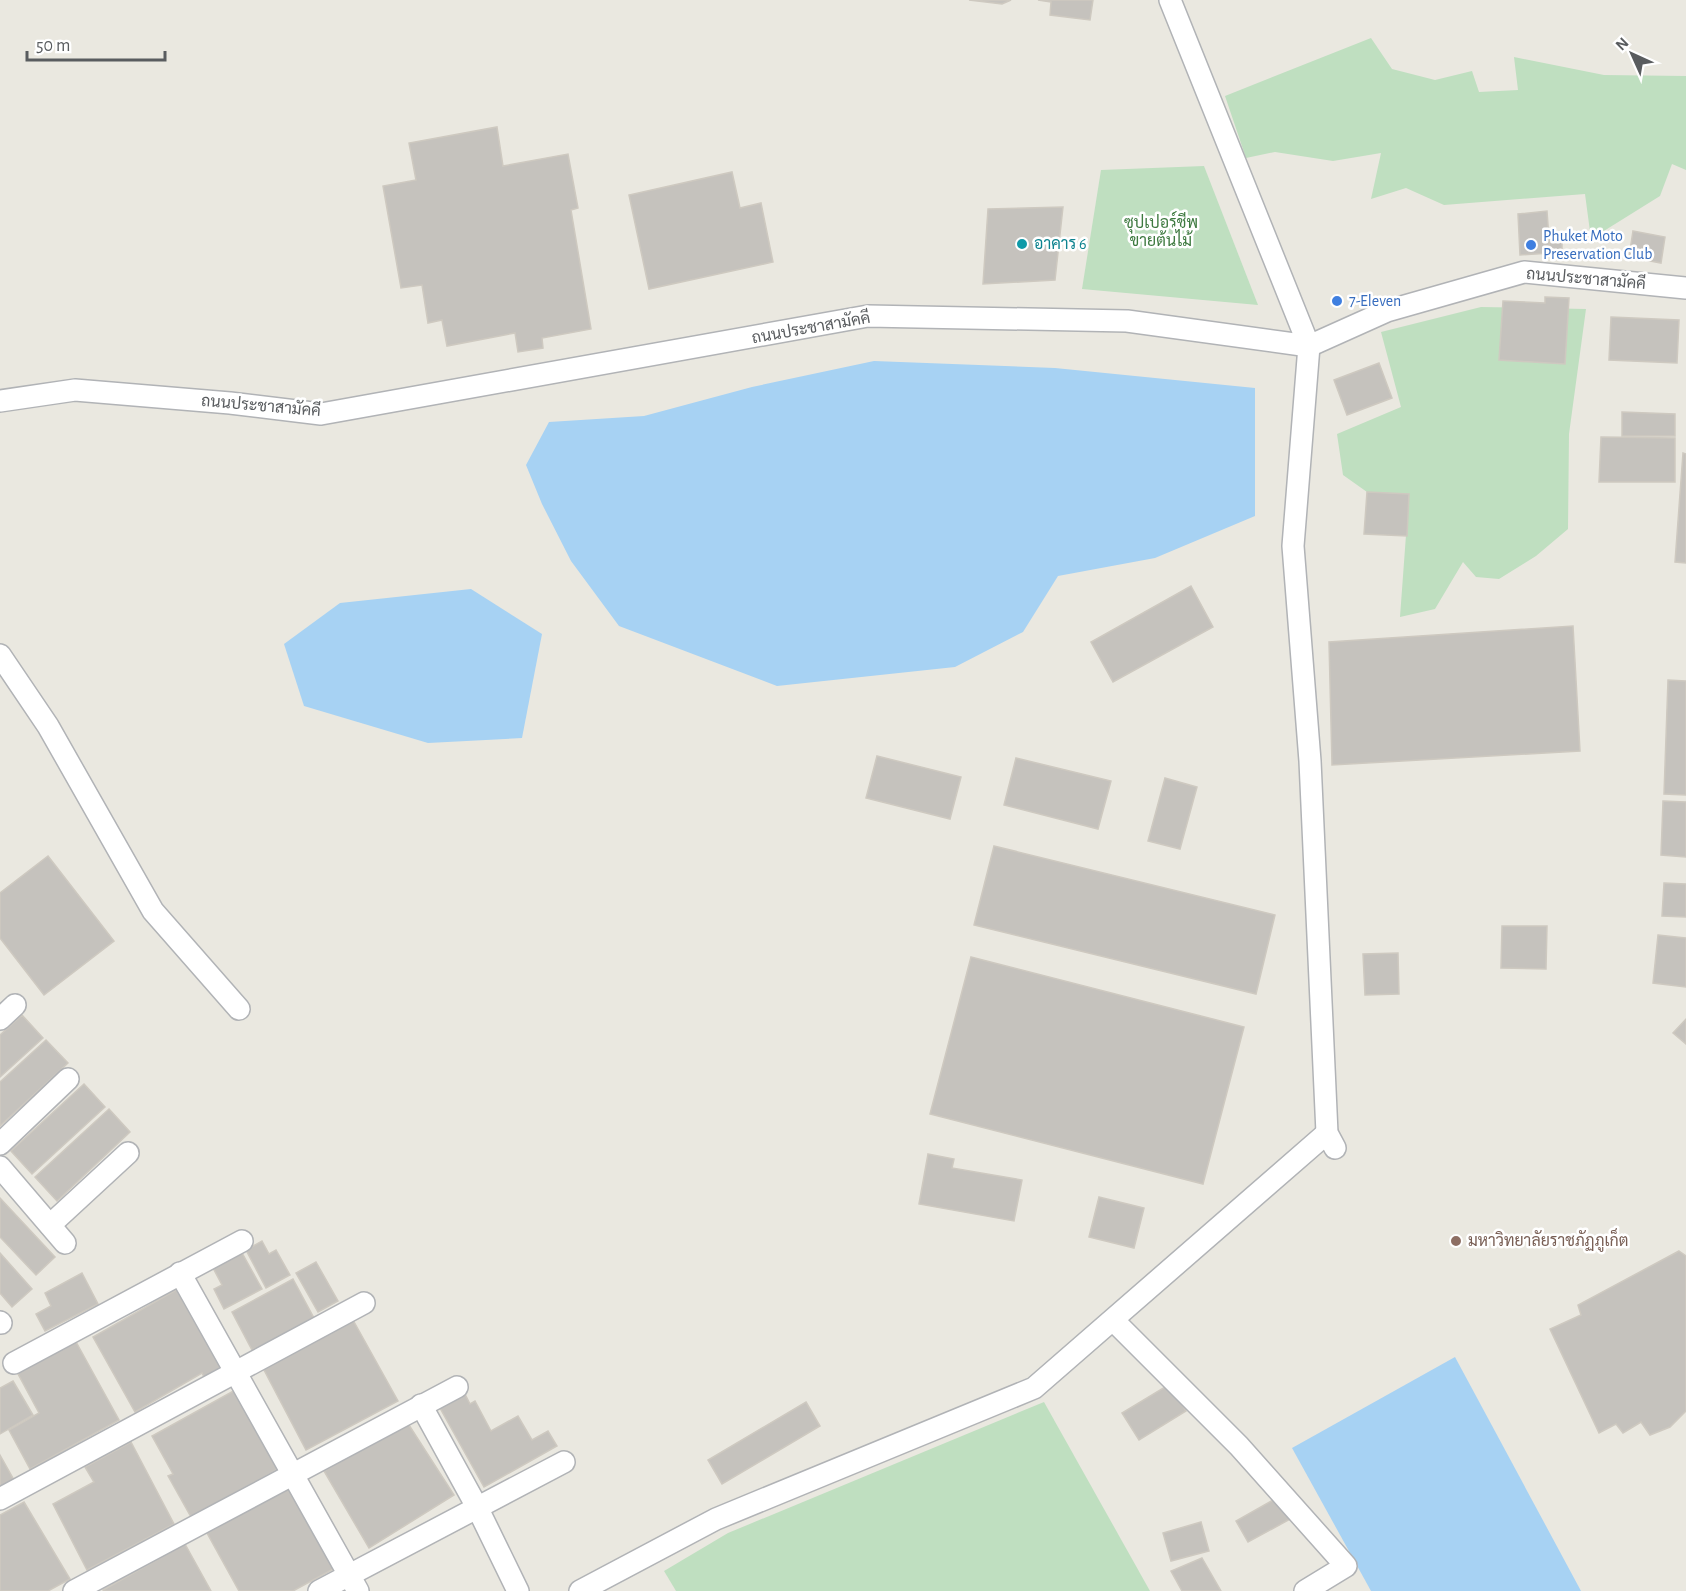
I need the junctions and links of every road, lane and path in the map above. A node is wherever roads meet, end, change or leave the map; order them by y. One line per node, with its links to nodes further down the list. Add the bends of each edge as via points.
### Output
1 (1170, 0): 3 (street)
2 (1686, 288): 3 (street, ถนนประชาสามัคคี, via 1524,272 1387,311)
3 (1310, 346): 4 (street, ถนนประชาสามัคคี, via 1127,321 868,316 321,414 75,390); 16 (street, via 1293,546 1310,761 1331,1140)
4 (0, 401)
5 (0, 655): 6 (street, via 48,726 153,911)
6 (238, 1008)
7 (68, 1079): 8 (street)
8 (0, 1144)
9 (128, 1153): 11 (street)
10 (0, 1168): 11 (street)
11 (50, 1225): 13 (street)
12 (242, 1241): 14 (street)
13 (66, 1243)
14 (180, 1273): 17 (street); 18 (street)
15 (364, 1303): 18 (street)
16 (1114, 1321): 29 (street, via 1034,1388 716,1519); 30 (street, via 1239,1446 1346,1566)
17 (14, 1363)
18 (235, 1372): 22 (street); 23 (street)
19 (457, 1387): 20 (street)
20 (421, 1405): 22 (street); 24 (street)
21 (564, 1462): 24 (street)
22 (293, 1474): 25 (street); 26 (street)
23 (0, 1499)
24 (477, 1507): 25 (street); 28 (street)
25 (354, 1583): 27 (street)
26 (74, 1591)
27 (319, 1591)
28 (518, 1591)
29 (580, 1591)
30 (1305, 1591)

